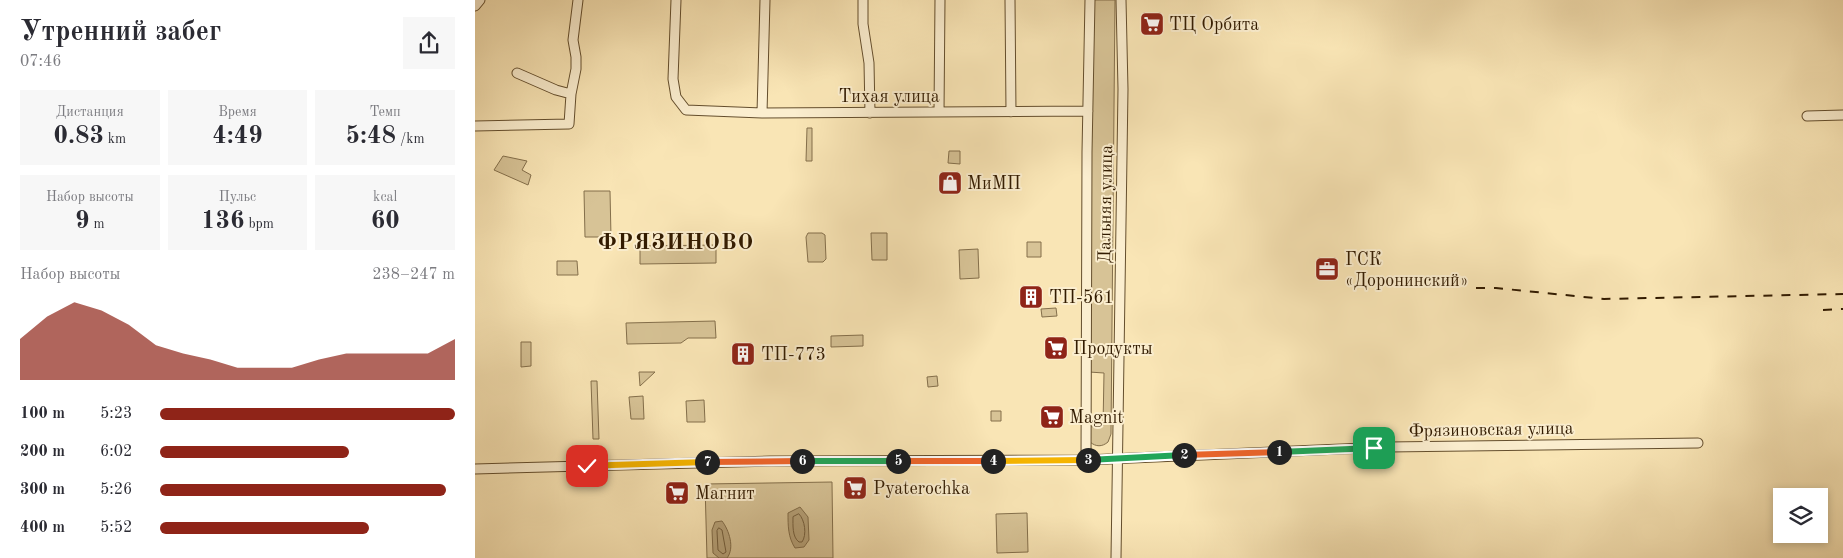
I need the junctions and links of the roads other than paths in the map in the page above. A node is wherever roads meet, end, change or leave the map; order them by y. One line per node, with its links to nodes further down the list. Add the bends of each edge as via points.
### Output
1 (480, 0): 10 (street)
2 (578, 0): 12 (street)
3 (676, 0): 17 (street, Тихая улица, via 673,79 676,97 686,110)
4 (765, 0): 17 (street)
5 (863, 0): 14 (street)
6 (940, 0): 15 (street)
7 (1010, 0): 16 (street)
8 (1090, 0): 13 (street, Дальняя улица)
9 (1121, 0): 22 (street, Дальняя улица, via 1123,89)
10 (475, 6)
11 (517, 73): 12 (street)
12 (571, 94): 20 (street, via 569,124)
13 (1087, 111): 16 (street, Тихая улица); 23 (street, Дальняя улица)
14 (870, 112): 15 (street, Тихая улица); 17 (street, Тихая улица)
15 (939, 112): 16 (street, Тихая улица)
16 (1011, 112)
17 (762, 113)
18 (1843, 115): 19 (street)
19 (1807, 116)
20 (475, 126)
21 (1698, 443): 22 (street, Фрязиновская улица, via 1388,447)
22 (1117, 458): 23 (street, Фрязиновская улица); 25 (street, Дальняя улица)
23 (1085, 460): 24 (street, Фрязиновская улица, via 761,462)
24 (475, 469)
25 (1116, 558)

